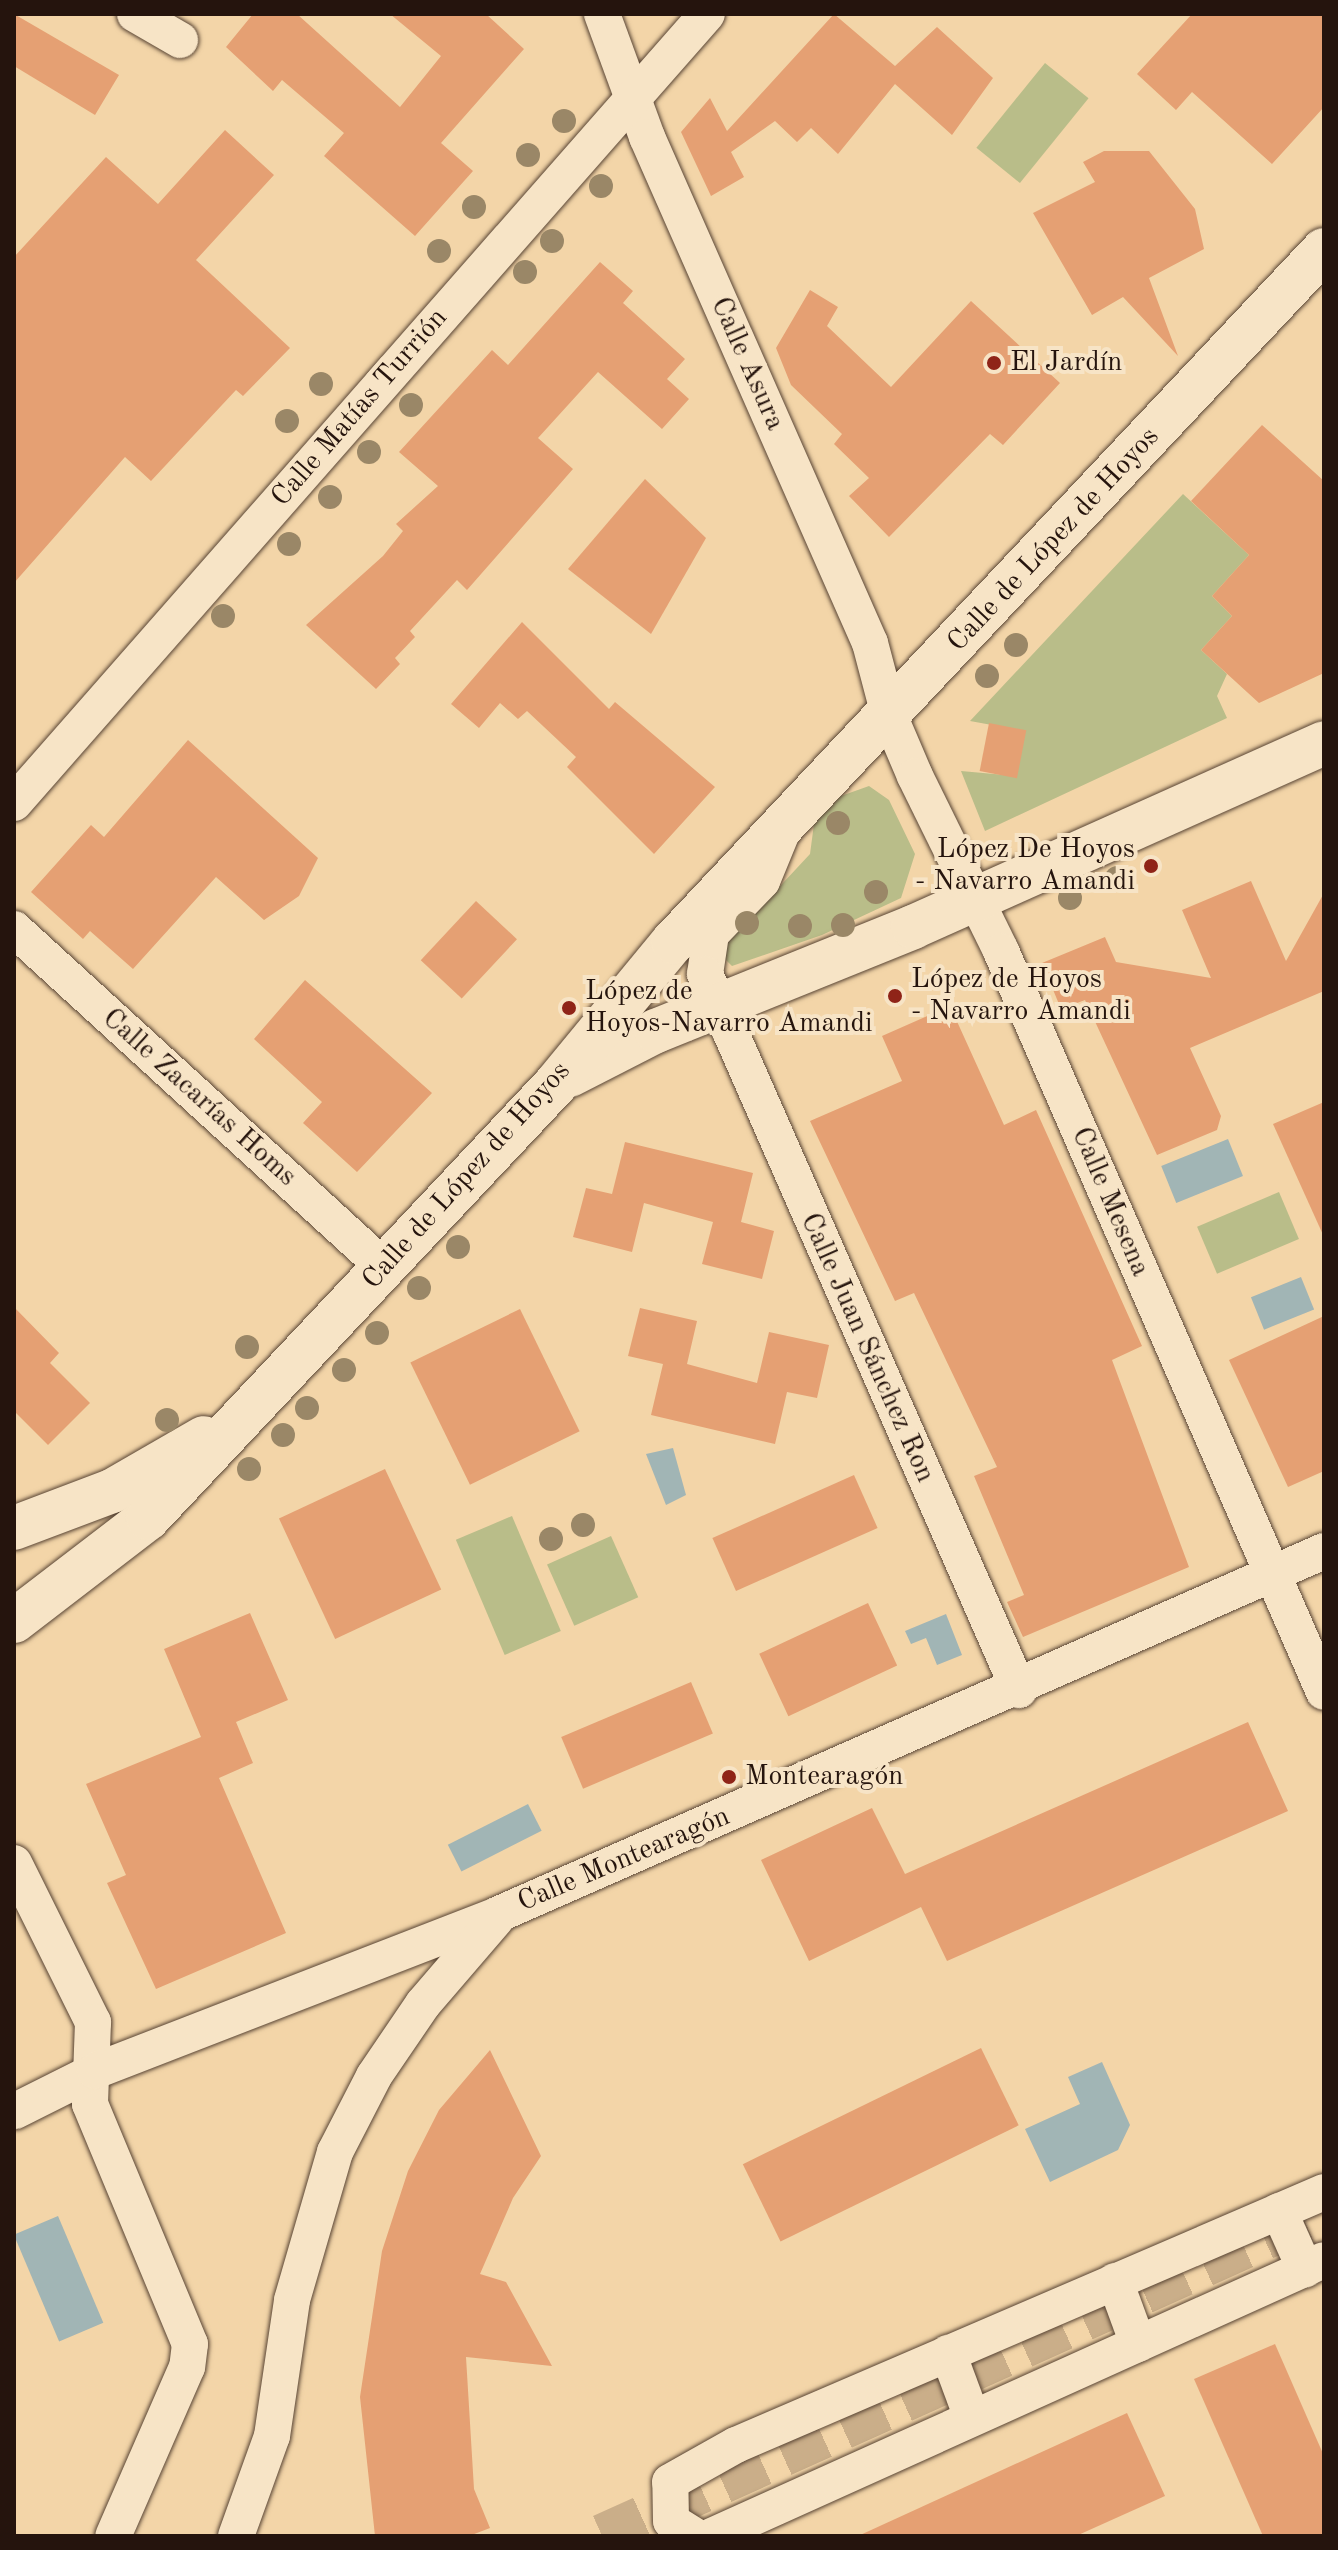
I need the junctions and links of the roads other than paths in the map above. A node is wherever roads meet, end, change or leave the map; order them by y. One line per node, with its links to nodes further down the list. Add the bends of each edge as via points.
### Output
1 (135, 14): 4 (street)
2 (602, 14): 5 (street, Calle Asura)
3 (707, 14): 5 (street, Calle Matías Turrión)
4 (180, 40)
5 (633, 97): 7 (street, Calle Asura, via 870,643); 9 (street, Calle Matías Turrión)
6 (1324, 250): 7 (street, Calle de López de Hoyos)
7 (889, 715): 10 (street, Calle de López de Hoyos); 11 (street, Calle Mesena)
8 (1324, 743): 11 (street)
9 (14, 803)
10 (783, 828): 13 (street, Calle de López de Hoyos, via 768,872 704,949); 14 (street, Calle de López de Hoyos, via 673,942)
11 (973, 899): 13 (street); 19 (street, Calle Mesena)
12 (14, 929): 15 (street, Calle Zacarías Homs)
13 (717, 1006): 14 (street); 21 (street, Calle Juan Sánchez Ron)
14 (555, 1085): 15 (street, Calle de López de Hoyos)
15 (384, 1267): 16 (street, Calle de López de Hoyos)
16 (244, 1415): 17 (street, Calle de López de Hoyos, via 112,1491); 20 (street, Calle de López de Hoyos, via 148,1518)
17 (14, 1528)
18 (1324, 1551): 19 (street, Calle Montearagón)
19 (1272, 1574): 21 (street, Calle Montearagón); 22 (street, Calle Mesena)
20 (14, 1621)
21 (1019, 1690): 24 (street, Calle Montearagón)
22 (1324, 1692)
23 (14, 1863): 25 (street, via 93,2022)
24 (499, 1914): 25 (street, Calle Montearagón); 34 (street, via 423,2004 374,2076 335,2152 305,2243 281,2392)
25 (95, 2071): 26 (street, Calle Montearagón); 35 (street, via 90,2104 190,2344 187,2367)
26 (15, 2111)
27 (1324, 2192): 28 (street)
28 (1279, 2211): 29 (street); 30 (street)
29 (1315, 2265): 31 (street)
30 (1115, 2281): 31 (street); 32 (street)
31 (1138, 2344): 33 (street)
32 (948, 2353): 33 (street); 36 (street, via 736,2445 670,2482 671,2521)
33 (972, 2418): 37 (street)
34 (244, 2522)
35 (113, 2536)
36 (695, 2536)
37 (712, 2536)

